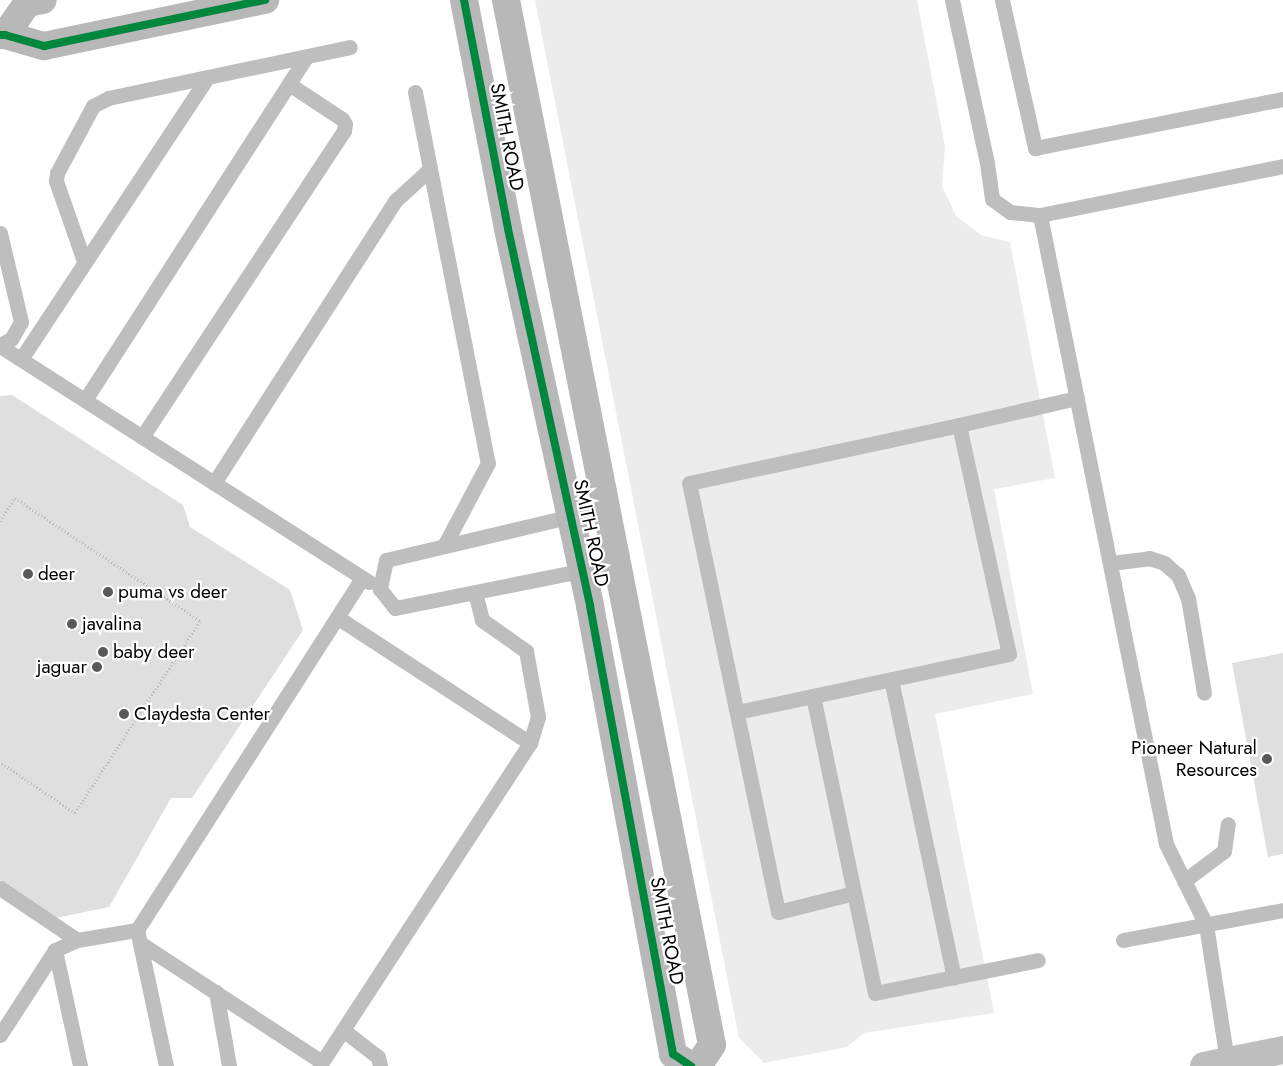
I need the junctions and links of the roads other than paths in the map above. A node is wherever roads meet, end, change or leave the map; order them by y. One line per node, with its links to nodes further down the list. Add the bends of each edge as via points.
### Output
1 (43, 0): 7 (street, via 27,3)
2 (265, 0): 7 (street, via 44,46)
3 (464, 0): 27 (street, SMITH ROAD, via 508,230)
4 (506, 0): 26 (street, SMITH ROAD)
5 (952, 0): 16 (lane, via 992,199 1010,212)
6 (1002, 0): 13 (lane, via 1035,148)
7 (2, 35)
8 (350, 47): 9 (lane)
9 (308, 56): 10 (lane); 11 (lane)
10 (208, 77): 18 (lane); 18 (lane, via 108,98 93,106 57,173 56,181)
11 (289, 84): 22 (lane); 24 (lane, via 342,119 344,131)
12 (415, 92): 15 (lane)
13 (1283, 99)
14 (1283, 166): 16 (lane)
15 (430, 169): 25 (lane, via 396,200); 28 (lane, via 488,463)
16 (1040, 215): 21 (lane)
17 (0, 233): 19 (lane, via 21,322 11,339)
18 (84, 261): 20 (lane)
19 (0, 346): 20 (lane)
20 (21, 360): 22 (lane)
21 (1077, 398): 23 (lane); 29 (lane)
22 (85, 400): 24 (lane)
23 (959, 425): 36 (lane, via 1009,654); 39 (lane, via 689,483)
24 (142, 437): 25 (lane)
25 (214, 483): 32 (lane)
26 (606, 508): 27 (lane); 30 (street, SMITH ROAD)
27 (570, 516): 28 (lane); 31 (street, SMITH ROAD)
28 (444, 546): 33 (lane, via 386,560)
29 (1110, 563): 37 (lane, via 1149,558 1164,563 1178,574 1188,598); 42 (lane, via 1166,844)
30 (616, 564): 31 (lane); 63 (street, SMITH ROAD, via 712,1045)
31 (582, 571): 34 (lane); 62 (street, SMITH ROAD, via 673,1054)
32 (362, 578): 33 (lane); 35 (lane)
33 (380, 589): 34 (lane, via 395,608)
34 (475, 592): 40 (lane, via 482,620 526,651 538,717)
35 (337, 617): 40 (lane); 47 (lane)
36 (892, 679): 38 (lane); 52 (lane)
37 (1204, 693)
38 (813, 696): 39 (lane); 44 (lane)
39 (737, 712): 44 (lane, via 778,912)
40 (530, 744): 54 (lane)
41 (1228, 824): 42 (lane, via 1224,850)
42 (1184, 881): 46 (lane)
43 (0, 888): 48 (lane)
44 (854, 893): 52 (lane, via 875,994)
45 (1283, 910): 46 (lane)
46 (1206, 925): 49 (lane); 57 (lane)
47 (138, 936): 48 (lane); 53 (lane); 59 (lane)
48 (76, 940): 50 (lane)
49 (1123, 940)
50 (55, 950): 55 (lane); 58 (lane)
51 (1038, 960): 52 (lane)
52 (954, 977)
53 (216, 992): 54 (lane, via 322,1062); 60 (lane)
54 (343, 1030): 61 (lane, via 378,1057)
55 (0, 1035)
56 (1283, 1050): 57 (highway)
57 (1216, 1064)
58 (80, 1066)
59 (166, 1066)
60 (229, 1066)
61 (380, 1066)
62 (691, 1066)
63 (698, 1066)

